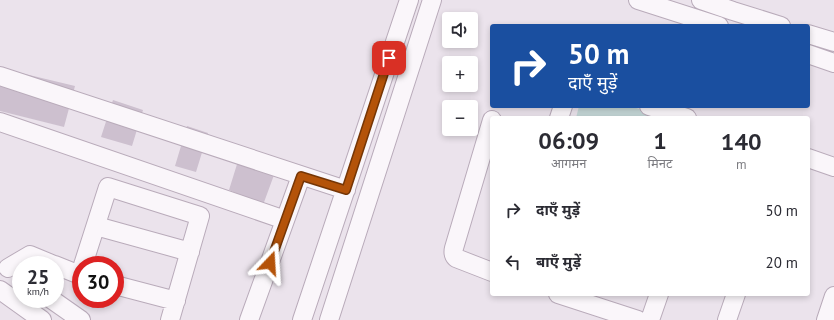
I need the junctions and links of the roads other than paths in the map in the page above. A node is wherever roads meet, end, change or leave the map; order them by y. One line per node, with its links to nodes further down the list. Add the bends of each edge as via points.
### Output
1 (409, 0): 19 (street)
2 (432, 0): 38 (street)
3 (638, 0): 5 (street)
4 (701, 0): 6 (street)
5 (713, 24)
6 (775, 24)
7 (810, 35): 8 (street)
8 (834, 42)
9 (810, 55): 10 (street)
10 (834, 63)
11 (0, 76): 18 (street)
12 (655, 108): 13 (street)
13 (681, 116)
14 (0, 122): 20 (street)
15 (490, 126): 24 (street, via 453,253 456,258)
16 (810, 159): 17 (street)
17 (834, 167)
18 (301, 176): 19 (street); 20 (street)
19 (346, 190): 37 (street)
20 (285, 220): 36 (street)
21 (96, 226): 22 (street); 22 (street, via 108,187 200,216); 23 (street)
22 (190, 252): 31 (street)
23 (86, 256)
24 (490, 271)
25 (124, 287): 31 (street)
26 (0, 290): 33 (street)
27 (564, 296): 39 (street)
28 (658, 296): 40 (street)
29 (735, 296): 41 (street)
30 (834, 296): 42 (street)
31 (176, 301): 35 (street)
32 (59, 309): 34 (street)
33 (42, 320)
34 (81, 320)
35 (170, 320)
36 (249, 320)
37 (302, 320)
38 (329, 320)
39 (638, 320)
40 (650, 320)
41 (727, 320)
42 (826, 320)

